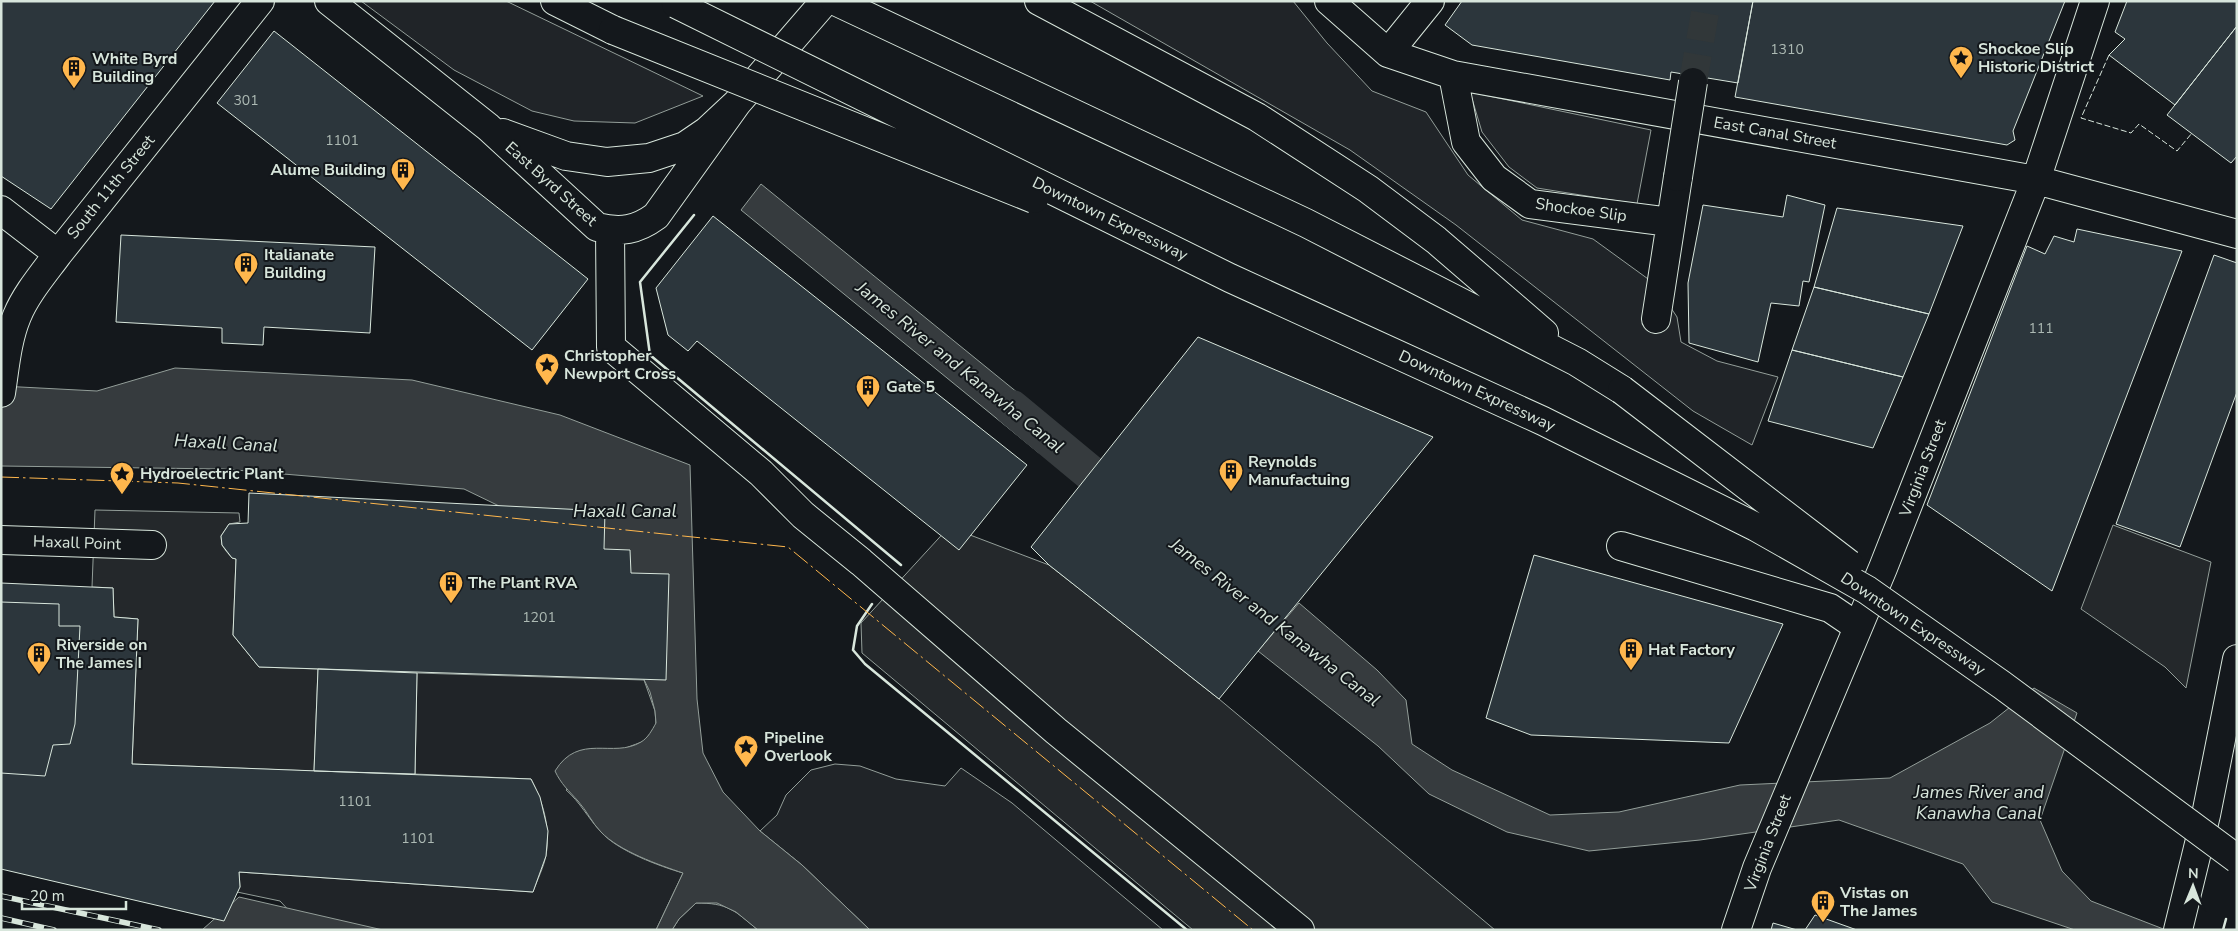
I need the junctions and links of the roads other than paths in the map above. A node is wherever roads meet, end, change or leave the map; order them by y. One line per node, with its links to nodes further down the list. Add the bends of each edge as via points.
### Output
1 (260, 1): 21 (main road, South 11th Street)
2 (329, 1): 15 (main road, East Byrd Street)
3 (555, 1): 22 (main road, bridge, via 613,30)
4 (825, 1): 14 (main road, East Byrd Street)
5 (835, 1): 24 (main road, Downtown Expressway, via 1306,224)
6 (1039, 1): 24 (main road, via 1257,117 1368,189 1436,240)
7 (1329, 1): 11 (main road, East Canal Street)
8 (1430, 1): 11 (main road)
9 (2096, 1): 16 (main road, Virginia Street)
10 (673, 3): 22 (main road, Downtown Expressway, bridge)
11 (1388, 53): 12 (main road, East Canal Street)
12 (1453, 75): 16 (main road, East Canal Street); 18 (main road, Shockoe Slip, via 1466,142 1494,178 1530,204)
13 (1693, 82): 18 (main road, bridge)
14 (736, 103): 15 (main road, East Byrd Street, via 707,131 685,146 649,158 607,162 566,156); 19 (main road, East Byrd Street, via 656,216 629,230)
15 (488, 127): 19 (main road, East Byrd Street, via 597,227)
16 (2036, 180): 20 (main road, East Canal Street); 29 (main road, Virginia Street)
17 (1, 210): 21 (main road)
18 (1670, 222): 23 (main road)
19 (610, 230): 33 (main road, via 611,347 1056,730)
20 (2237, 234)
21 (58, 254): 25 (main road, South 11th Street, via 17,315)
22 (1230, 278): 32 (main road, Downtown Expressway, bridge, via 1543,421 1756,527 1868,590)
23 (1656, 319)
24 (1577, 362): 32 (main road, Downtown Expressway, bridge, via 1622,390)
25 (1, 392)
26 (1, 540): 27 (main road, Haxall Point)
27 (152, 545)
28 (1621, 546): 29 (main road, via 1830,608)
29 (1858, 627): 34 (main road, Virginia Street, via 1752,881)
30 (2237, 659): 31 (main road)
31 (2230, 739): 35 (main road)
32 (2237, 859)
33 (1300, 930)
34 (1736, 930)
35 (2178, 930)

